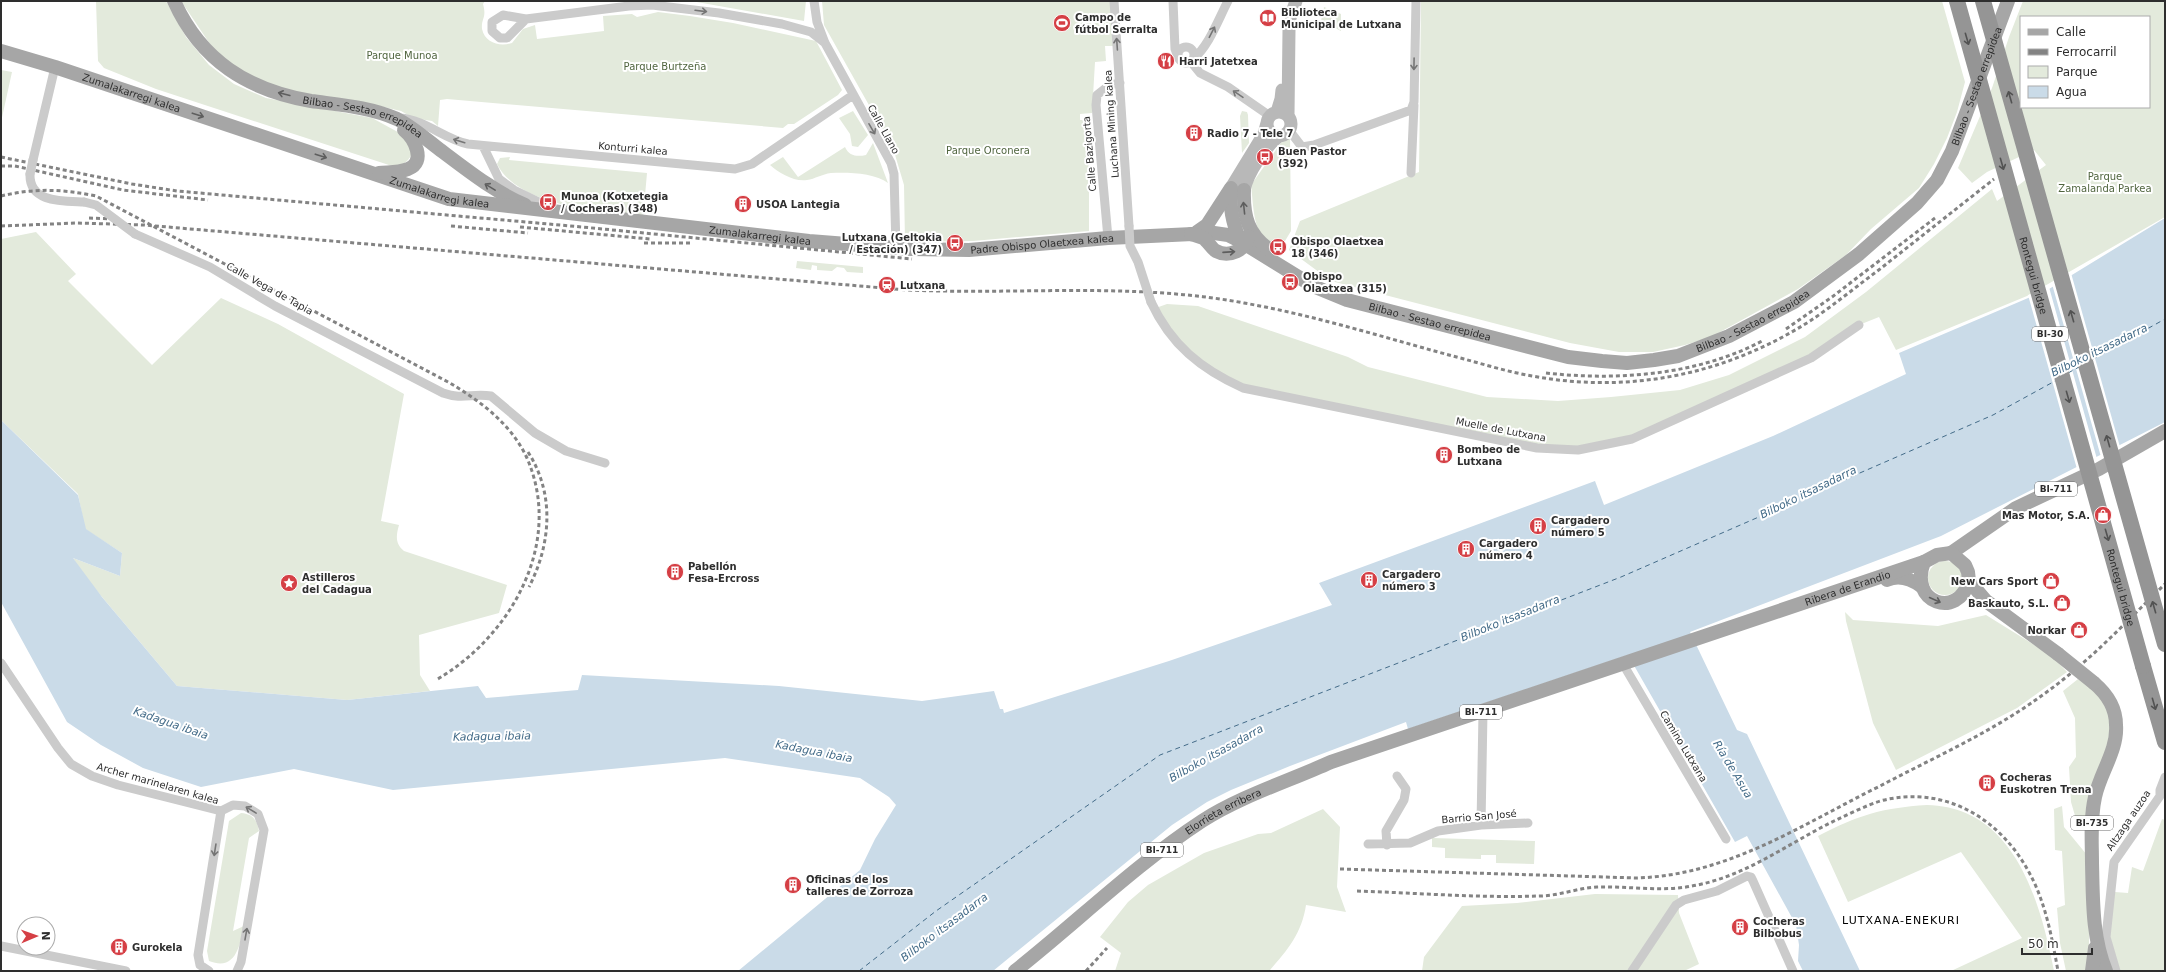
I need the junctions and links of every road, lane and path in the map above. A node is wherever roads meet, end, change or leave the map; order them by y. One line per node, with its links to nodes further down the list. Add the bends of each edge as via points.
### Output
1 (174, 1): 27 (main road, Bilbao - Sestao errepidea, one-way to 1, via 356,108 264,89 244,80 223,66 206,50 191,32)
2 (650, 1): 14 (street)
3 (814, 1): 15 (street, Calle Llano)
4 (1114, 1): 23 (street, Luchana Mining kalea, one-way to 4)
5 (1173, 1): 20 (street, via 1175,48)
6 (1228, 1): 21 (street, one-way to 6, via 1199,55)
7 (1287, 1): 26 (main road, via 1283,13 1281,99)
8 (1296, 1): 26 (main road, via 1290,18)
9 (1416, 1): 25 (street, one-way to 25)
10 (1957, 1): 58 (highway, Rontegui bridge / BI-30, one-way to 58, bridge)
11 (1984, 1): 54 (highway, BI-30, one-way to 11, bridge)
12 (632, 3): 14 (street); 16 (street)
13 (2008, 3): 38 (main road, Bilbao - Sestao errepidea, via 1952,151 1937,180 1917,203 1859,254 1794,302 1729,336 1678,356 1627,362 1568,357 1348,300)
14 (662, 6): 17 (street, one-way to 17, via 719,13)
15 (815, 12): 17 (street, via 810,25); 18 (street, Calle Llano)
16 (526, 19)
17 (801, 29): 18 (street)
18 (825, 43): 24 (street, Calle Llano)
19 (1, 51): 22 (main road, Zumalakarregi kalea)
20 (1178, 57): 21 (street, via 1183,63); 21 (street, via 1180,50 1187,48 1193,52)
21 (1192, 60): 26 (street, one-way to 21, via 1200,73)
22 (54, 67): 32 (main road, Zumalakarregi kalea, one-way to 32); 45 (street, Calle Vega de Tapia, bridge, via 30,174 33,190 43,197 96,206 135,234 210,267 276,306 443,393 461,398 490,396 547,440 566,451)
23 (1120, 83): 39 (street, Calle Bazigorta, via 1104,88 1097,95 1096,105); 40 (street, Luchana Mining kalea, bridge)
24 (853, 95): 30 (street, Konturri kalea, via 752,164 740,168); 41 (street, Calle Llano, one-way to 41, via 891,163 894,174)
25 (1414, 102): 28 (street, via 1411,110 1403,114 1325,141 1302,147); 33 (street)
26 (1276, 116): 28 (main road, via 1291,122); 28 (main road, via 1269,130); 34 (main road, via 1264,134)
27 (393, 119): 29 (street, Konturri kalea, one-way to 27, via 455,141 416,120); 32 (main road, via 412,137 417,150 417,160 410,169); 35 (main road, Bilbao - Sestao errepidea, one-way to 27, via 525,205 487,186)
28 (1288, 135): 34 (main road, via 1270,143)
29 (483, 146): 30 (street, Konturri kalea); 31 (street)
30 (497, 148): 31 (street, via 493,152)
31 (491, 163): 35 (street, via 499,179 514,190)
32 (370, 173): 36 (main road, Zumalakarregi kalea, via 449,199)
33 (1411, 173)
34 (1238, 189): 37 (main road, via 1207,225); 38 (main road, via 1230,204 1233,223)
35 (553, 208): 36 (main road, Bilbao - Sestao errepidea)
36 (575, 212): 41 (main road, Zumalakarregi kalea, via 801,240)
37 (1193, 233): 38 (main road, Padre Obispo Olaetxea kalea, via 1215,229); 38 (main road, one-way to 38, via 1203,238 1216,251 1226,253 1240,250); 39 (main road, Padre Obispo Olaetxea kalea)
38 (1246, 237)
39 (1108, 238): 41 (main road, Padre Obispo Olaetxea kalea, via 969,250)
40 (1130, 246): 42 (street, Muelle de Lutxana, bridge, via 1151,302 1169,335 1202,366 1222,378 1243,388 1537,448 1578,450 1632,440 1811,358)
41 (896, 248)
42 (1859, 325)
43 (2165, 431): 46 (main road, BI-711, via 2099,469 2016,508)
44 (2165, 441): 48 (main road, BI-711, via 2107,474 2013,520 1971,550)
45 (605, 463)
46 (1951, 553): 47 (main road, BI-711, via 1937,555); 48 (main road)
47 (1924, 562): 50 (main road); 53 (main road, Ribera de Erandio / BI-711)
48 (1965, 565): 49 (main road)
49 (1969, 581): 51 (main road); 52 (main road)
50 (1921, 586): 51 (main road, BI-711, one-way to 51, via 1930,598 1938,602 1950,602); 53 (main road, Ribera de Erandio / BI-711, via 1895,577 1820,605)
51 (1961, 596): 52 (main road)
52 (1986, 601): 68 (main road, BI-735, bridge, via 2094,683 2110,702 2116,725 2113,747 2097,789 2092,813)
53 (1770, 613): 56 (main road, Ribera de Erandio / BI-711)
54 (2165, 644)
55 (1, 663): 62 (street, Archer marinelaren kalea, via 71,764 92,776 118,785)
56 (1627, 663): 57 (main road, BI-711); 65 (street, Camino Lutxana)
57 (1483, 712): 64 (street); 73 (main road, Elorrieta erribera / BI-711, via 1331,762 1203,820 1138,868)
58 (2165, 742)
59 (1397, 776): 67 (street, via 1406,789 1404,800 1386,831)
60 (2165, 777): 61 (street, Altzaga auzoa, via 2160,790)
61 (2163, 797): 78 (street, Altzaga auzoa, via 2114,862 2106,938)
62 (221, 812): 70 (street, Archer marinelaren kalea, one-way to 70, via 198,955 198,961); 72 (street, Archer marinelaren kalea, one-way to 62, via 241,962 264,830 258,814 252,809 232,805)
63 (1528, 823): 64 (street, Barrio San José)
64 (1481, 825): 67 (street, Barrio San José, via 1438,831 1410,843)
65 (1726, 839)
66 (1368, 844): 67 (street, Barrio San José)
67 (1387, 845)
68 (2096, 941): 76 (main road); 77 (main road, BI-735)
69 (1, 946): 71 (street)
70 (205, 970)
71 (126, 971)
72 (237, 971)
73 (1015, 971)
74 (1632, 971): 75 (street, via 1676,904 1717,891 1747,876 1751,877)
75 (1793, 971)
76 (2092, 971)
77 (2106, 971)
78 (2116, 971)

